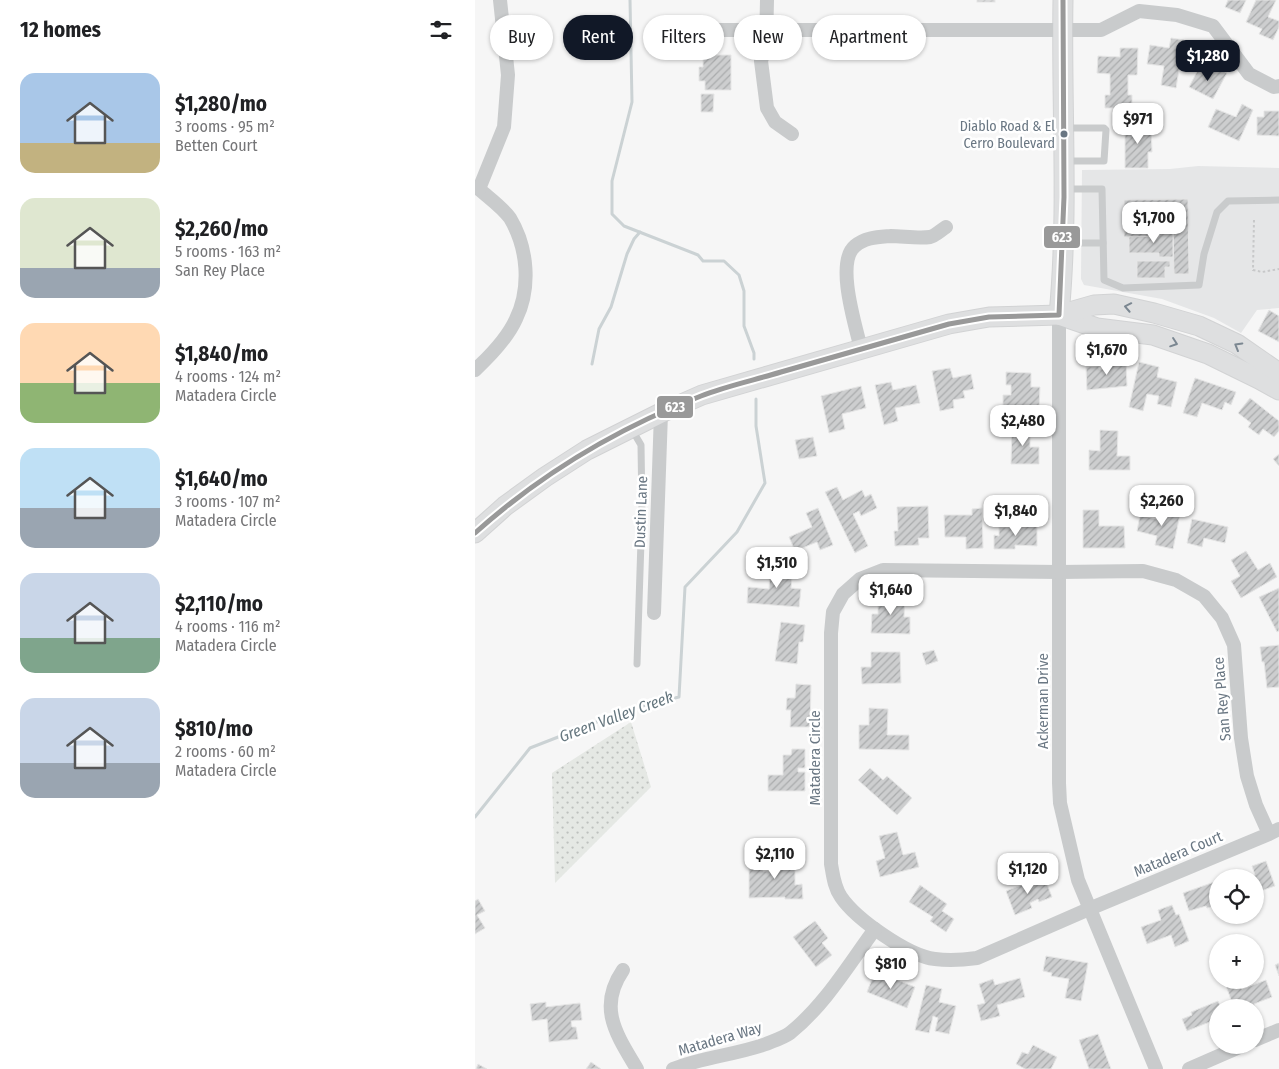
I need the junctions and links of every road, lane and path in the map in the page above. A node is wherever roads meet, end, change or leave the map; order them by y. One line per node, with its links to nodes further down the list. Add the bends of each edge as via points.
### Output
1 (500, 0): 12 (street, via 507,75 505,127)
2 (767, 0): 4 (street)
3 (1063, 0): 6 (street)
4 (766, 15)
5 (802, 30): 6 (street)
6 (1063, 31): 8 (street, via 1101,30 1139,11 1177,15 1213,26 1249,74); 9 (street)
7 (761, 60): 10 (street, via 767,108 775,122)
8 (1279, 86)
9 (1063, 128): 11 (street); 11 (lane, via 1106,130 1104,161)
10 (792, 134)
11 (1063, 162): 13 (street)
12 (477, 188): 22 (street, via 509,218 520,239 525,262 525,291 516,319)
13 (1064, 190): 17 (street); 18 (lane, via 1102,190)
14 (1279, 200): 18 (lane, via 1228,201 1217,212 1204,254 1199,285 1123,288 1104,280)
15 (1254, 220): 19 (path, via 1253,270)
16 (946, 227): 21 (street, via 930,237 865,239 848,254 848,292)
17 (1063, 243): 18 (lane); 20 (street)
18 (1103, 243)
19 (1279, 269)
20 (1059, 315): 21 (street, via 989,317 949,324); 23 (street, one-way to 20, via 1218,334 1154,313 1113,304 1094,305); 24 (street, one-way to 24, via 1097,328 1153,335 1208,354); 28 (street, Ackerman Drive)
21 (861, 349): 25 (street, via 702,395)
22 (475, 370)
23 (1279, 373)
24 (1279, 390)
25 (661, 413): 26 (street); 29 (street, Dustin Lane)
26 (631, 428): 27 (street, via 587,450 545,477); 30 (lane, via 641,445)
27 (475, 532)
28 (1059, 572): 31 (street, San Rey Place, via 1143,571 1177,580 1204,596 1222,618 1234,645 1247,776 1256,805); 32 (street, Ackerman Drive, via 1059,783 1070,851); 33 (street, Matadera Circle, via 883,570 860,579 843,594 833,612 831,864 840,895)
29 (655, 612)
30 (637, 664)
31 (1274, 832): 32 (street, Matadera Court)
32 (1089, 909): 33 (street, Matadera Circle, via 977,958 958,960 916,954); 40 (street, Ackerman Drive)
33 (875, 929): 39 (street, Matadera Way, via 814,1011 788,1034 765,1044 689,1062)
34 (623, 970): 38 (street, via 611,994 611,1014 618,1035)
35 (1279, 1030): 36 (street)
36 (1264, 1036)
37 (1223, 1054): 41 (street)
38 (637, 1069)
39 (673, 1069)
40 (1156, 1069)
41 (1189, 1069)

